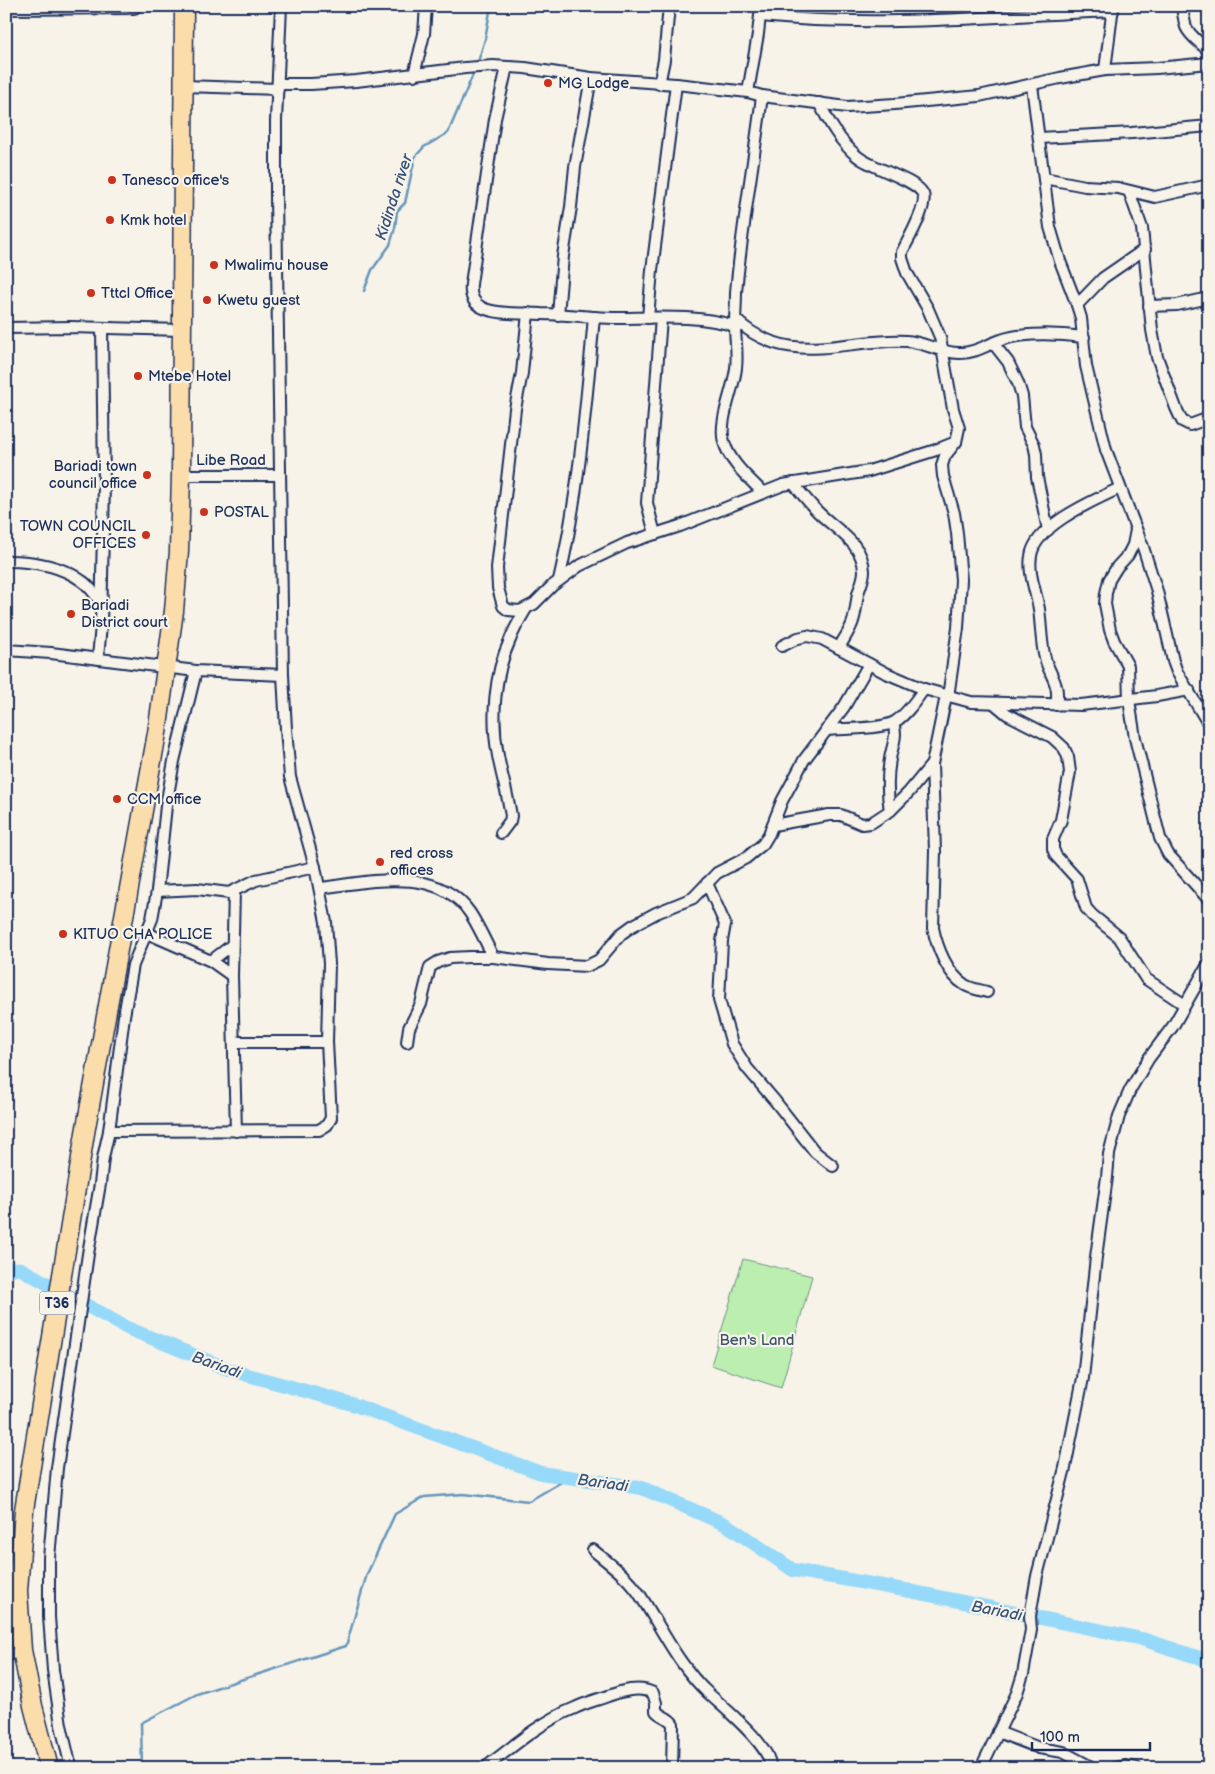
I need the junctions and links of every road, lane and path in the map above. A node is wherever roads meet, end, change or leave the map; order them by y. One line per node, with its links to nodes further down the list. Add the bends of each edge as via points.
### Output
1 (134, 6): 7 (street)
2 (184, 6): 19 (highway, T36)
3 (281, 6): 20 (street)
4 (426, 6): 14 (street, via 424,34)
5 (670, 6): 16 (street)
6 (1182, 6): 10 (street, via 1186,26)
7 (6, 7)
8 (1113, 8): 9 (street, via 940,20 846,21 793,19); 13 (street)
9 (761, 11): 21 (street)
10 (1209, 52)
11 (1209, 62): 13 (street)
12 (507, 67): 14 (street, via 465,68); 15 (street); 33 (street, via 495,119 470,290 476,304 482,308)
13 (1105, 70): 18 (street)
14 (414, 75): 20 (street)
15 (591, 78): 16 (street); 34 (street, via 574,167)
16 (659, 84): 17 (street)
17 (676, 84): 21 (street); 36 (street)
18 (1032, 85): 23 (street, via 980,96 895,104 847,106); 25 (street)
19 (183, 86): 20 (street); 41 (highway, T36)
20 (278, 86): 48 (street, via 276,196)
21 (748, 92): 22 (street)
22 (762, 96): 23 (street); 38 (street, via 741,247)
23 (818, 103): 44 (street, via 844,143 857,156 916,185 923,195 920,215 902,258 933,320)
24 (1209, 126): 25 (street)
25 (1039, 138): 26 (street)
26 (1044, 178): 28 (street); 31 (street, via 1054,240)
27 (1209, 185): 28 (street, via 1155,197)
28 (1129, 191): 29 (street, via 1142,228)
29 (1145, 249): 31 (street, via 1102,278); 32 (street)
30 (1209, 298): 32 (street, via 1177,305)
31 (1077, 305): 42 (street)
32 (1149, 306): 45 (street, via 1157,357 1176,408 1186,424)
33 (528, 314): 34 (street); 58 (street, via 497,568 503,606 516,612)
34 (558, 315): 35 (street)
35 (594, 317): 36 (street); 56 (street, via 572,519)
36 (648, 318): 37 (street)
37 (661, 318): 38 (street); 54 (street, via 647,503)
38 (735, 323): 44 (street, via 774,344 787,347 807,349 909,341); 51 (street, via 736,369 724,425 724,442 742,472)
39 (6, 328): 40 (street)
40 (102, 328): 41 (street); 57 (street, via 104,484)
41 (182, 330): 47 (highway, T36)
42 (1084, 337): 43 (street, via 1062,334 1023,336); 50 (street, via 1090,383 1106,450)
43 (993, 343): 44 (street, via 961,354); 53 (street, via 1008,362 1022,396 1025,427 1034,445)
44 (943, 351): 46 (street, via 959,428)
45 (1209, 418)
46 (956, 442): 49 (street, via 869,471); 69 (street, via 942,465 954,513 961,580 958,628)
47 (181, 475): 48 (street, Libe Road); 64 (highway, T36, via 178,560)
48 (280, 475): 66 (street)
49 (793, 483): 51 (street); 60 (street, via 817,511 850,539 862,560 863,580 852,626)
50 (1120, 488): 52 (street); 53 (street, via 1074,511)
51 (763, 493): 54 (street)
52 (1136, 529): 68 (street, via 1157,591 1173,660); 70 (street, via 1128,555 1109,580 1105,604 1111,635 1128,666)
53 (1048, 530): 72 (street, via 1033,546 1030,570 1044,655 1057,686)
54 (655, 534): 56 (street, via 599,556)
55 (6, 561): 57 (street, via 28,561 68,572 84,582)
56 (560, 580): 58 (street)
57 (101, 602): 62 (street)
58 (526, 609): 79 (street, via 507,646 494,715 511,816)
59 (782, 646): 60 (street, via 807,636)
60 (839, 648): 63 (street)
61 (6, 650): 62 (street)
62 (98, 658): 64 (street)
63 (869, 664): 67 (street); 75 (street)
64 (166, 667): 65 (street); 101 (highway, T36, via 24,1510)
65 (196, 670): 66 (street); 83 (street, via 166,806)
66 (283, 675): 80 (street, via 290,777)
67 (924, 689): 69 (street); 73 (street, via 901,718)
68 (1189, 690): 70 (street); 74 (street)
69 (947, 696): 71 (street); 76 (street)
70 (1129, 700): 72 (street); 85 (street, via 1160,838 1168,854)
71 (995, 704): 72 (street); 93 (street, via 1007,714 1052,737 1064,748 1070,772 1061,820 1053,839 1056,856 1078,878 1086,908 1119,937 1146,979)
72 (1056, 705)
73 (893, 723): 75 (street); 77 (street, via 895,740 886,785)
74 (1209, 725)
75 (826, 730): 78 (street, via 804,760)
76 (932, 764): 77 (street); 92 (street, via 933,928 942,956 957,978)
77 (890, 811): 78 (street, via 871,823 862,824 834,815)
78 (773, 825): 81 (street, via 754,853 717,873)
79 (501, 833)
80 (315, 867): 82 (street); 84 (street, via 256,880)
81 (707, 883): 88 (street, via 688,901 632,926 593,964 569,966); 99 (street, via 725,924 719,1000 732,1044 747,1068 815,1152)
82 (320, 888): 88 (street, via 390,880 440,887 470,912); 95 (street, via 329,964)
83 (157, 891): 84 (street); 86 (street)
84 (234, 891): 87 (street)
85 (1209, 900)
86 (147, 933): 89 (street); 97 (street, via 133,965)
87 (232, 945): 89 (street); 91 (street)
88 (493, 957): 96 (street, via 450,958 430,967 421,1004 408,1028)
89 (211, 961): 91 (street)
90 (1209, 963): 93 (street)
91 (232, 976): 94 (street)
92 (987, 992)
93 (1185, 1005): 102 (street, via 1130,1090 1109,1154 1080,1399 1037,1576 1023,1674)
94 (234, 1042): 95 (street); 98 (street)
95 (328, 1042): 98 (street, via 331,1118 327,1125 319,1130)
96 (407, 1042)
97 (109, 1131): 98 (street); 104 (street, via 57,1468 49,1558 53,1670 60,1725)
98 (236, 1131)
99 (833, 1166)
100 (593, 1550): 107 (street, via 623,1575 639,1594 674,1653 707,1692 754,1736 768,1755)
101 (14, 1653): 103 (highway, T36, via 33,1706)
102 (998, 1732): 110 (street); 111 (street, via 1028,1745 1063,1752)
103 (49, 1768)
104 (71, 1768)
105 (485, 1768): 106 (street, via 573,1708 619,1692 644,1690 652,1693 656,1711 674,1724)
106 (672, 1768)
107 (770, 1768)
108 (828, 1768): 109 (street)
109 (833, 1768)
110 (981, 1768)
111 (1093, 1768)
112 (1116, 1768): 113 (street)
113 (1136, 1768)

